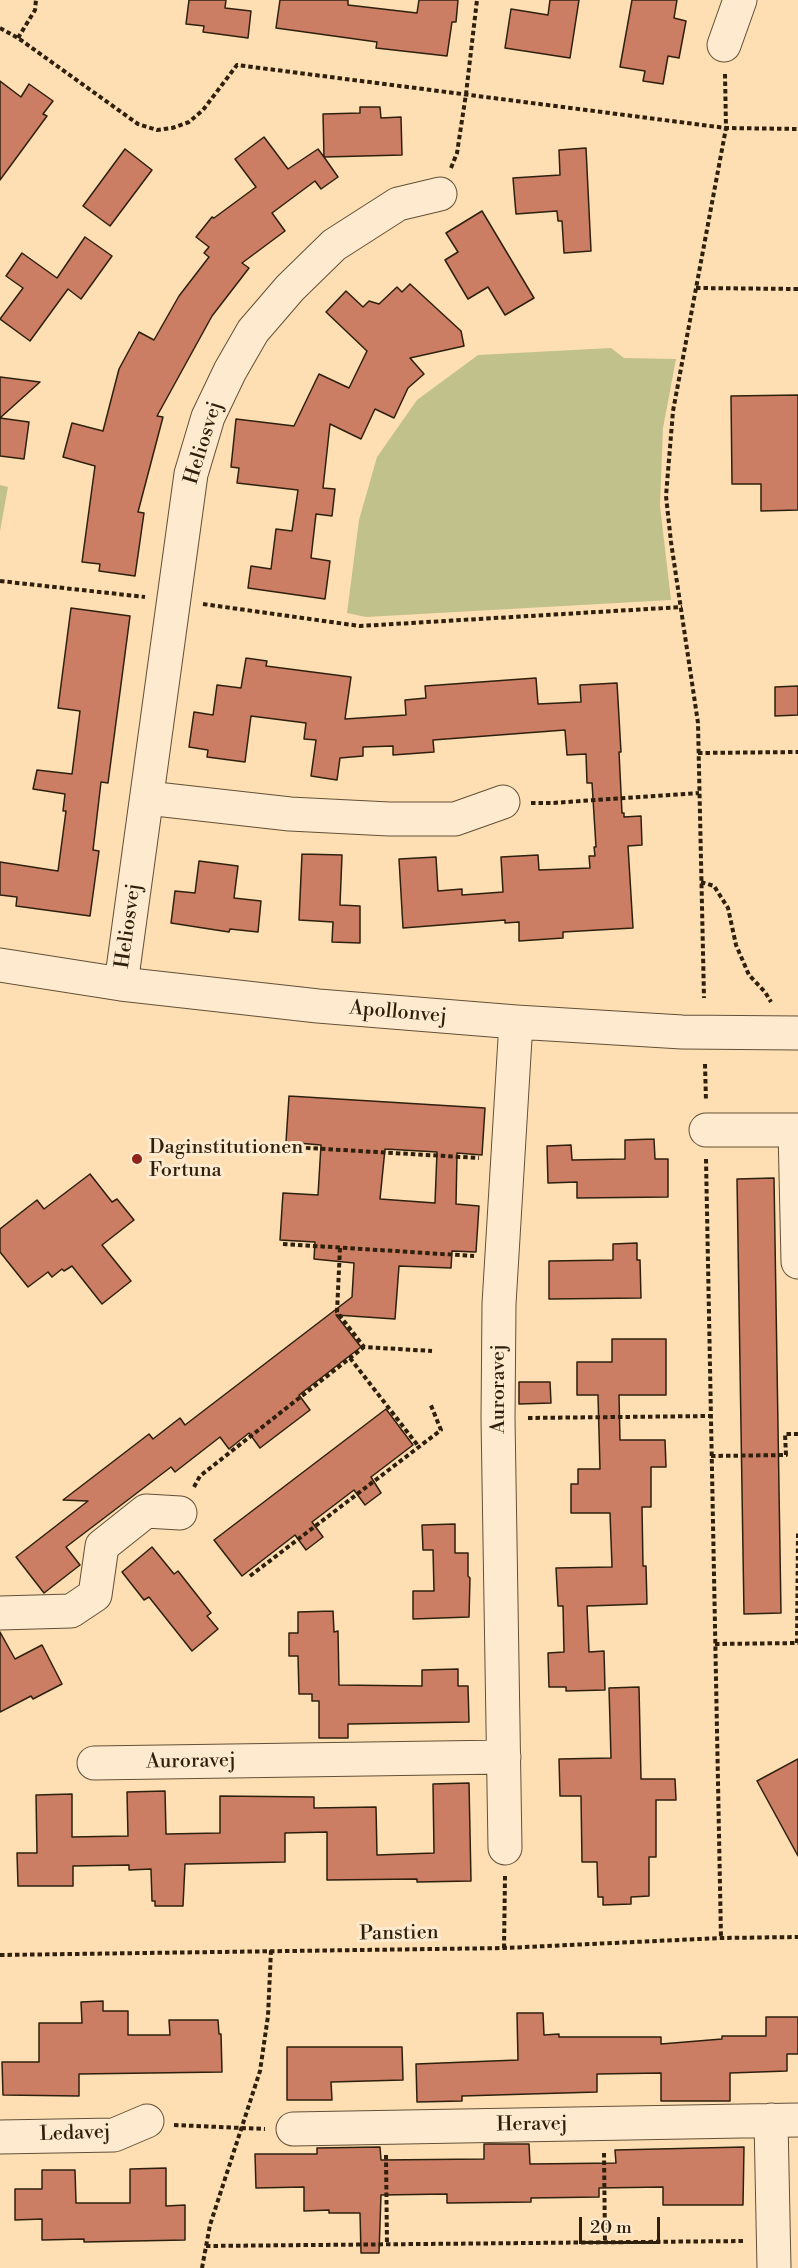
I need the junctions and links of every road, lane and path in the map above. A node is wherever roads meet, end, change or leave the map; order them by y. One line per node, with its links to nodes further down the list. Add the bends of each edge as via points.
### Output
1 (36, 0): 5 (path, via 35,10)
2 (477, 0): 7 (path)
3 (740, 0): 6 (street)
4 (0, 28): 5 (path)
5 (18, 38): 7 (path, via 138,124 157,130 189,122 237,65)
6 (724, 45): 8 (path)
7 (466, 94): 8 (path); 10 (path, via 457,153)
8 (726, 128): 9 (path); 11 (path)
9 (798, 129)
10 (441, 194): 14 (street, Heliosvej, via 398,204 334,245 253,331 204,429 191,474)
11 (696, 288): 12 (path); 15 (path, via 673,411 666,496)
12 (798, 290)
13 (0, 581): 14 (path)
14 (172, 600): 15 (path, via 360,626); 19 (street, Heliosvej)
15 (682, 607): 17 (path, via 698,723)
16 (798, 752): 17 (path)
17 (698, 753): 18 (path)
18 (699, 793): 20 (path, via 552,803); 21 (path)
19 (147, 798): 20 (street, via 290,814 389,819 454,819); 23 (street, Heliosvej)
20 (503, 802)
21 (701, 882): 24 (path); 26 (path, via 714,885 728,908 736,945 749,975 765,992)
22 (0, 965): 23 (street, Apollonvej)
23 (121, 984): 25 (street, Apollonvej, via 318,1006)
24 (704, 998)
25 (516, 1022): 26 (street, Apollonvej, via 682,1032); 31 (street, Auroravej)
26 (785, 1033)
27 (705, 1064): 28 (path)
28 (706, 1130): 29 (street); 40 (path)
29 (797, 1130): 35 (street)
30 (291, 1147): 31 (path)
31 (507, 1160): 34 (street, Auroravej)
32 (283, 1245): 33 (path)
33 (340, 1248): 34 (path); 36 (path, via 337,1312)
34 (500, 1257): 41 (street, Auroravej)
35 (798, 1262)
36 (364, 1347): 37 (path); 38 (path)
37 (432, 1351)
38 (350, 1358): 43 (path); 45 (path, via 200,1476)
39 (430, 1403): 43 (path, via 441,1430)
40 (711, 1416): 41 (path); 44 (path)
41 (498, 1418): 51 (street, Auroravej)
42 (798, 1434): 44 (path, via 785,1434 786,1455)
43 (419, 1447): 47 (path)
44 (711, 1456): 50 (path)
45 (180, 1513): 48 (street, via 146,1511 102,1546 95,1595 71,1611)
46 (798, 1533): 49 (path)
47 (250, 1576)
48 (0, 1613)
49 (798, 1642): 50 (path)
50 (715, 1644): 55 (path)
51 (504, 1757): 52 (street, Auroravej); 53 (street, Auroravej)
52 (94, 1763)
53 (505, 1848): 56 (path)
54 (798, 1937): 55 (path, Panstien)
55 (722, 1938): 56 (path, Panstien)
56 (504, 1947): 57 (path, Panstien)
57 (271, 1950): 58 (path, Panstien); 64 (path, via 260,2071)
58 (0, 1955)
59 (784, 2120): 61 (street, Heravej); 69 (street, Heravej)
60 (147, 2121): 64 (path); 65 (street, Ledavej, via 114,2134)
61 (603, 2123): 62 (street, Heravej); 66 (path)
62 (386, 2127): 63 (street, Heravej); 67 (path)
63 (293, 2129): 64 (path)
64 (241, 2130): 68 (path)
65 (0, 2137)
66 (605, 2243): 67 (path); 69 (path)
67 (387, 2245): 68 (path)
68 (206, 2246): 70 (path)
69 (773, 2255)
70 (202, 2268)

